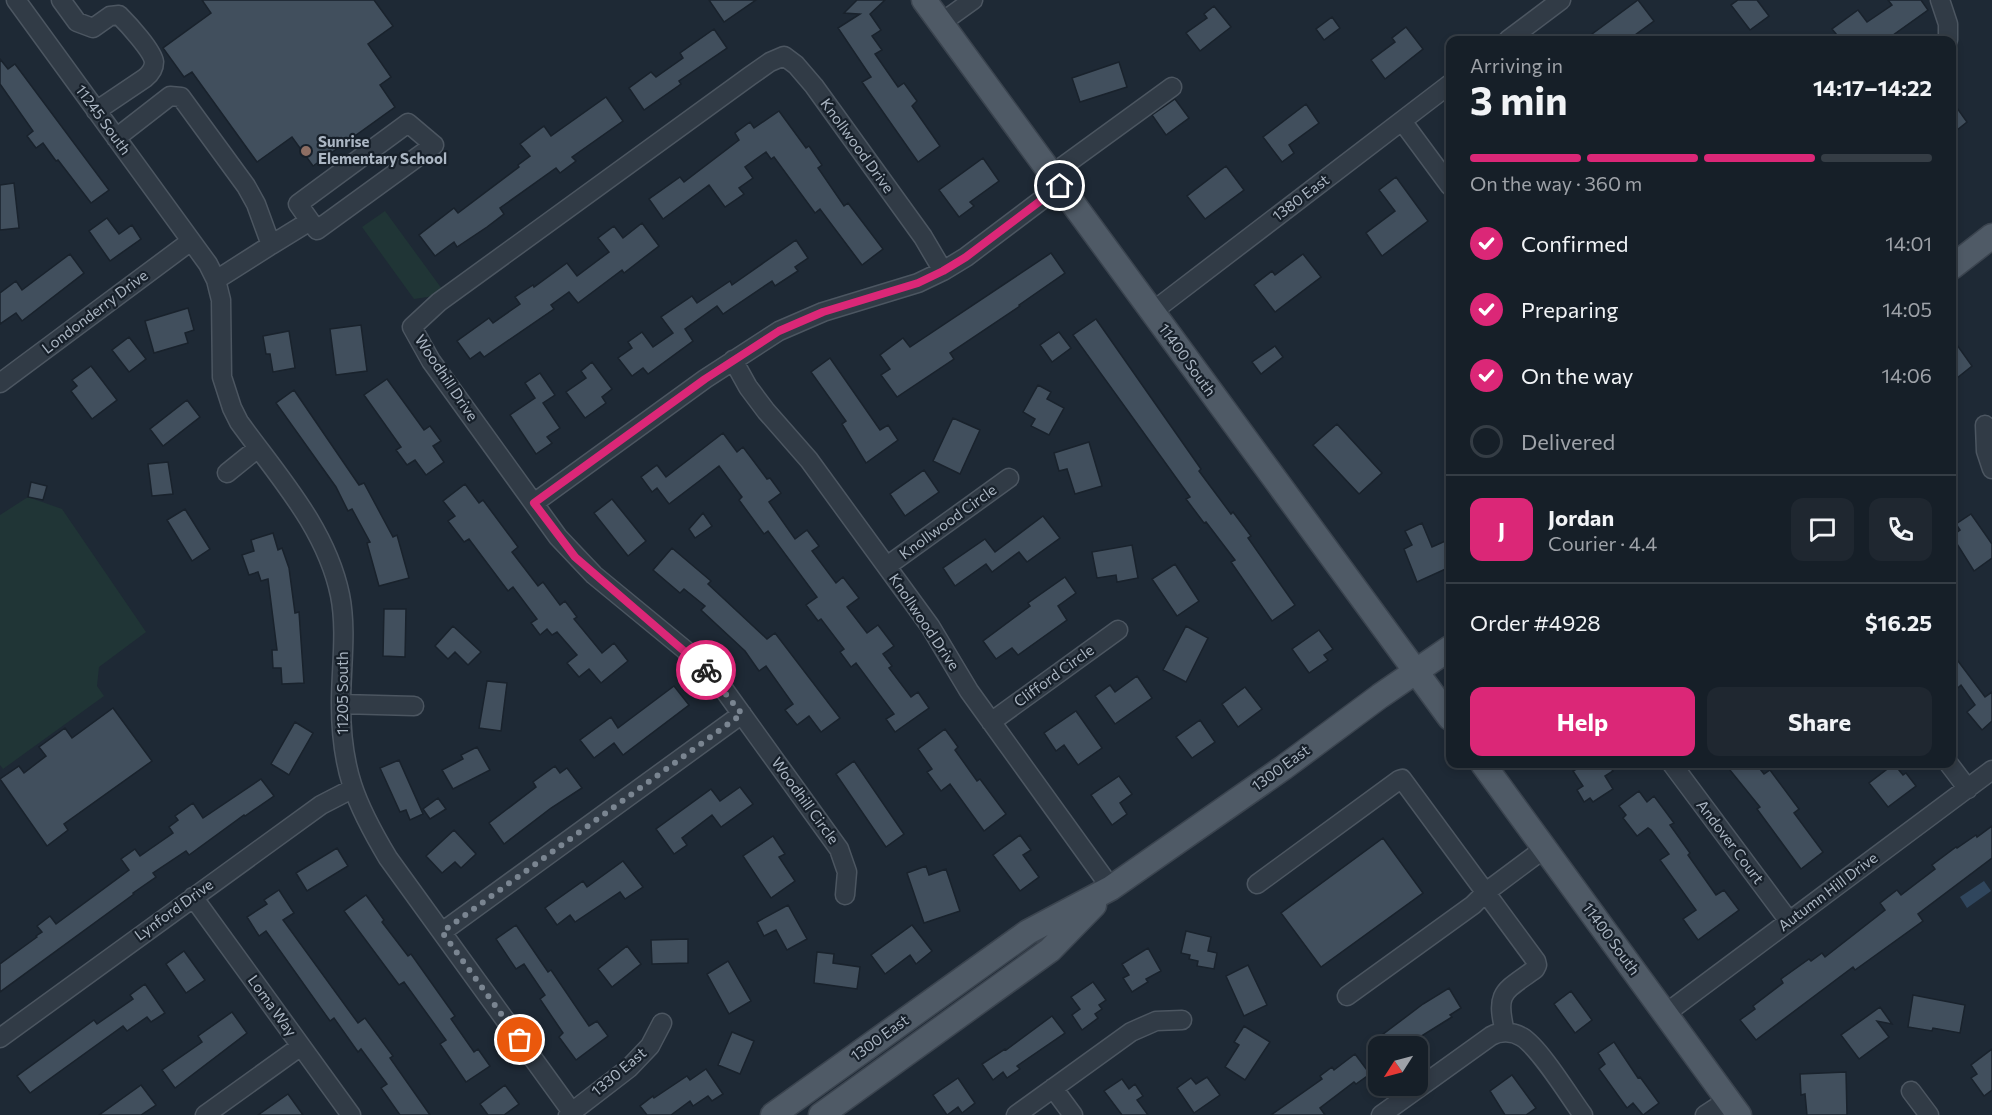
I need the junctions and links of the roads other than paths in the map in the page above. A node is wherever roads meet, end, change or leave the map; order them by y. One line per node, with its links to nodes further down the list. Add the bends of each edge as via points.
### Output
1 (16, 0): 13 (street, 11245 South)
2 (61, 0): 13 (street, via 77,22 93,28 110,16 119,15 154,63 145,78)
3 (924, 0): 7 (main road, 11400 South)
4 (973, 0): 7 (street)
5 (1561, 0): 9 (street)
6 (1940, 0): 8 (street)
7 (941, 23): 16 (main road, 11400 South)
8 (1948, 32)
9 (1513, 36)
10 (784, 56): 23 (street, Knollwood Drive, via 814,86 923,237); 33 (street, Woodhill Drive, via 750,76 412,327 430,361)
11 (1172, 87): 16 (street)
12 (1446, 87): 14 (street, 1380 East)
13 (96, 111): 15 (street, 11245 South)
14 (1402, 122): 17 (street); 25 (street, 1380 East)
15 (116, 138): 20 (street, 11245 South); 21 (street, via 170,96 181,97 246,186)
16 (1056, 180): 23 (street, via 966,257); 25 (main road, 11400 South)
17 (1446, 181)
18 (310, 221): 18 (street, via 317,230 434,145 408,123 298,204); 21 (street)
19 (1992, 236): 22 (main road)
20 (191, 241): 24 (street, 11205 South); 27 (street, Londonderry Drive)
21 (271, 245): 24 (street)
22 (1956, 264)
23 (943, 271): 26 (street, via 918,283 800,321)
24 (216, 280): 29 (street, 11205 South, via 221,300 221,360 226,393 239,422)
25 (1152, 312): 37 (main road, 11400 South)
26 (734, 360): 33 (street); 34 (street, Knollwood Drive, via 748,387 809,460)
27 (0, 383)
28 (1985, 424): 30 (street, via 1986,451)
29 (258, 448): 31 (street); 38 (street, 11205 South, via 303,508 331,565 340,595 343,626)
30 (1992, 469)
31 (227, 473)
32 (1009, 478): 34 (street, Knollwood Circle)
33 (534, 503): 41 (street, Woodhill Drive, via 575,557 702,665)
34 (887, 566): 42 (street, Knollwood Drive)
35 (1118, 630): 42 (street, Clifford Circle)
36 (1446, 651): 37 (main road, 1300 East)
37 (1415, 672): 40 (main road, 11400 South); 51 (main road, 1300 East)
38 (341, 704): 39 (street); 47 (street, 11205 South, via 342,738)
39 (414, 706)
40 (1446, 713)
41 (742, 714): 53 (street, Woodhill Circle, via 839,849 847,872); 56 (street)
42 (991, 722): 51 (street, Knollwood Drive)
43 (1486, 768): 49 (main road, 11400 South)
44 (1675, 768): 55 (street, Andover Court)
45 (1952, 768): 48 (street)
46 (1992, 770): 48 (street, Autumn Hill Drive)
47 (352, 789): 54 (street, Lynford Drive, via 321,805); 56 (street, 11205 South, via 388,858)
48 (1968, 789): 55 (street, Autumn Hill Drive)
49 (1545, 848): 52 (street); 58 (main road, 11400 South)
50 (1257, 884): 52 (street, via 1402,779)
51 (1112, 888): 70 (main road, 1300 East, via 1028,932); 71 (main road, 1300 East, via 1050,950)
52 (1486, 892): 57 (street); 61 (street, via 1537,965 1504,992 1500,1012)
53 (845, 896)
54 (193, 897): 62 (street, Lynford Drive); 63 (street, Loma Way)
55 (1789, 921): 58 (street, Autumn Hill Drive)
56 (442, 932): 67 (street, 11205 South)
57 (1347, 996)
58 (1665, 1014): 66 (main road, 11400 South)
59 (1182, 1020): 64 (street, via 1156,1021 1131,1032)
60 (662, 1023): 67 (street, 1330 East, via 650,1046 629,1068)
61 (1505, 1032): 74 (street, via 1491,1036); 75 (street, via 1520,1035 1531,1044)
62 (0, 1038)
63 (301, 1046): 68 (street); 69 (street, Loma Way)
64 (1053, 1088): 72 (street); 73 (street)
65 (1911, 1091): 77 (street)
66 (1733, 1107): 76 (street)
67 (571, 1114)
68 (205, 1115)
69 (351, 1115)
70 (773, 1115)
71 (821, 1115)
72 (1016, 1115)
73 (1073, 1115)
74 (1381, 1115)
75 (1583, 1115)
76 (1705, 1115)
77 (1929, 1115)

